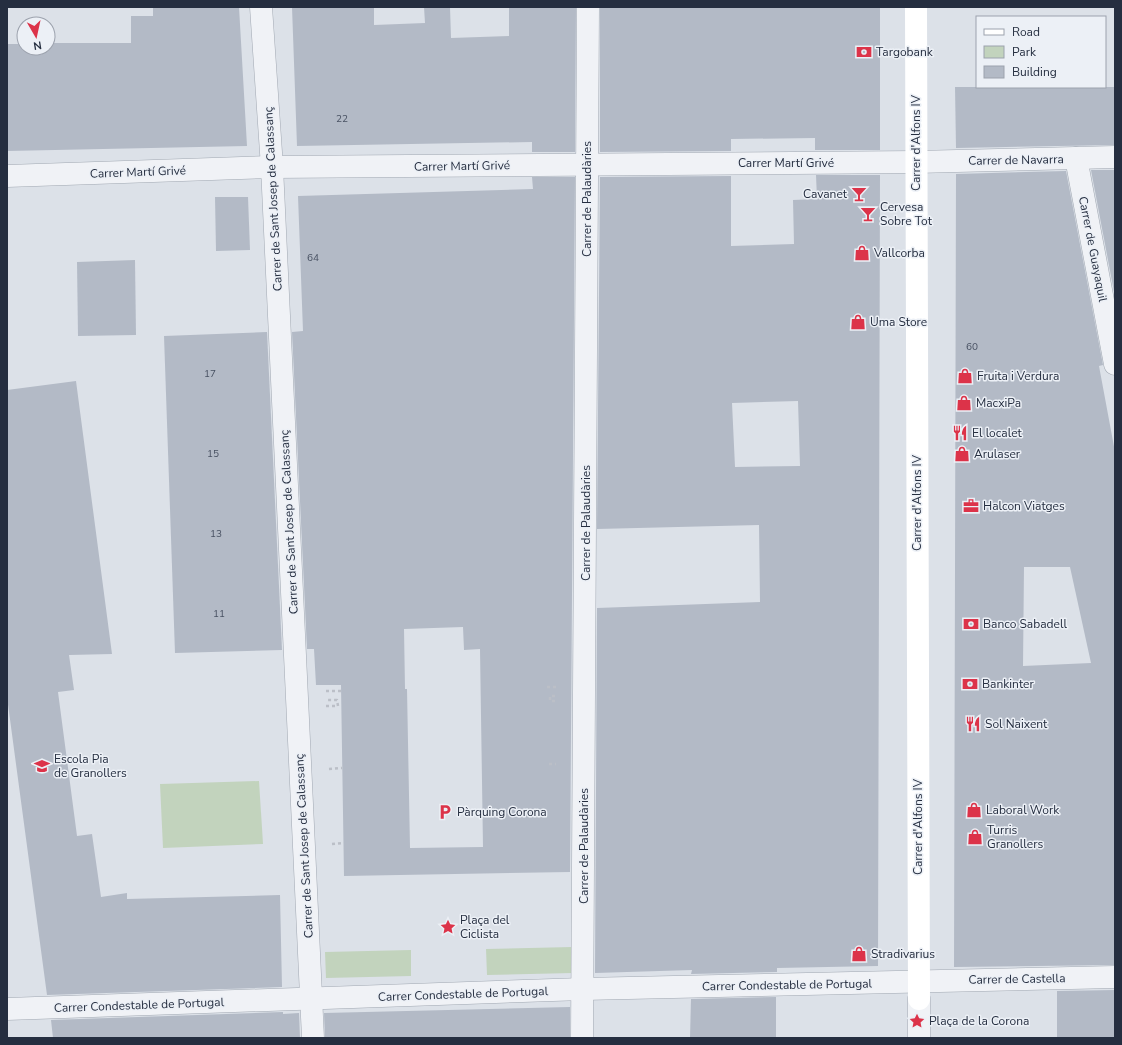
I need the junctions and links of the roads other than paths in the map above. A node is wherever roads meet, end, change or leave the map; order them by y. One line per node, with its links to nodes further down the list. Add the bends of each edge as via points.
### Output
1 (260, 7): 8 (street, Carrer de Sant Josep de Calassanç)
2 (588, 7): 7 (street, Carrer de Palaudàries)
3 (916, 7): 6 (street, Carrer d'Alfons IV)
4 (1115, 157): 5 (street, Carrer de Navarra)
5 (1076, 158): 6 (street, Carrer de Navarra); 10 (street, Carrer de Guayaquil)
6 (916, 162): 7 (street, Carrer Martí Grivé); 13 (street, Carrer d'Alfons IV)
7 (588, 164): 8 (street, Carrer Martí Grivé); 12 (street, Carrer de Palaudàries)
8 (272, 167): 9 (street, Carrer Martí Grivé); 14 (street, Carrer de Sant Josep de Calassanç)
9 (7, 176)
10 (1115, 364)
11 (1115, 977): 13 (street, Carrer de Castella)
12 (583, 989): 13 (street, Carrer Condestable de Portugal); 14 (street, Carrer Condestable de Portugal); 17 (street, Carrer de Palaudàries)
13 (919, 990): 18 (street)
14 (312, 999): 15 (street, Carrer Condestable de Portugal); 16 (street, Carrer de Sant Josep de Calassanç)
15 (7, 1009)
16 (313, 1038)
17 (582, 1038)
18 (919, 1038)

